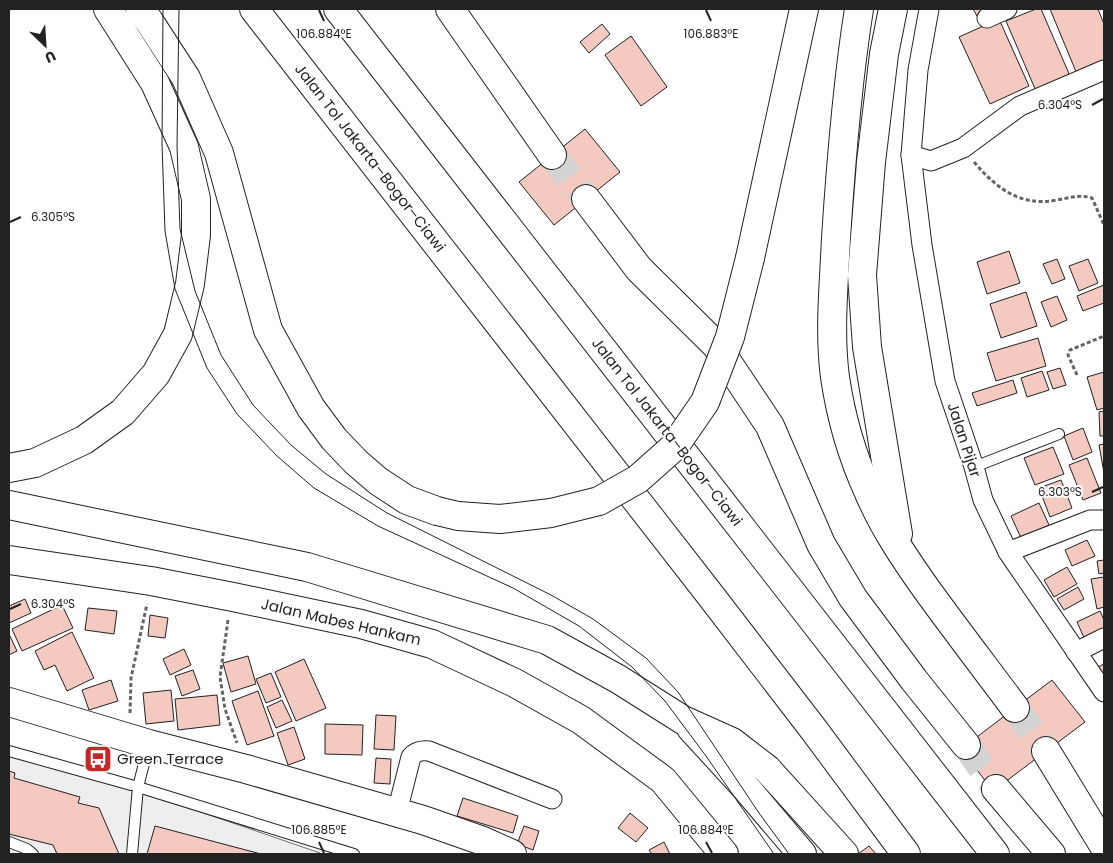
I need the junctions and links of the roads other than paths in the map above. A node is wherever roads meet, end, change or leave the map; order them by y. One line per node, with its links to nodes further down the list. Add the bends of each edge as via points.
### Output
1 (108, 9): 18 (main road, via 155,83 184,147 196,199 196,235 190,284 178,334 156,374 123,412 84,440 35,463)
2 (140, 9): 6 (main road, bridge, via 186,78 220,153 268,330 311,408 356,462 407,500 458,516 500,520 551,514 599,501 638,479 674,447 705,402 730,337 750,258)
3 (254, 9): 47 (main road, Jalan Tol Jakarta–Bogor–Ciawi, via 730,620)
4 (338, 9): 48 (main road, Jalan Tol Jakarta–Bogor–Ciawi)
5 (450, 9): 13 (main road)
6 (804, 9)
7 (859, 9): 21 (main road, via 834,270 835,377 852,452 886,529)
8 (893, 9): 21 (main road, via 870,162 862,275 867,347)
9 (929, 9): 14 (street, Jalan Pijar, via 918,70)
10 (1007, 9): 11 (street)
11 (987, 18)
12 (1104, 70): 14 (street, via 1020,106 963,148 931,161)
13 (552, 155)
14 (911, 155): 17 (street, Jalan Pijar, via 922,245 945,381)
15 (586, 200): 31 (main road, via 639,269 716,345 770,426 821,544 853,598)
16 (1059, 434): 17 (lane)
17 (974, 467): 22 (street, Jalan Pijar, via 983,500)
18 (9, 468)
19 (9, 506): 29 (main road, via 307,567 547,640)
20 (1104, 520): 22 (street, via 1090,520)
21 (901, 552): 28 (main road)
22 (1008, 552): 25 (street, Jalan Pijar)
23 (9, 560): 44 (main road, Jalan Mabes Hankam, via 233,597 361,624 432,644 515,683 581,720 663,780)
24 (1104, 638): 25 (street)
25 (1076, 652): 26 (street, Jalan Pijar)
26 (1104, 692)
27 (9, 702): 30 (main road)
28 (1015, 708)
29 (683, 720): 45 (main road); 46 (main road, via 732,742 767,769)
30 (139, 741): 34 (lane); 37 (main road)
31 (966, 745)
32 (9, 751): 34 (lane)
33 (1046, 751): 39 (main road)
34 (134, 786): 41 (lane); 42 (lane)
35 (996, 788): 49 (main road)
36 (552, 799): 37 (street, via 421,750 411,757)
37 (397, 812): 43 (main road, via 484,841)
38 (9, 842): 40 (lane)
39 (1104, 846)
40 (33, 854)
41 (132, 854)
42 (354, 854)
43 (512, 854)
44 (724, 854)
45 (802, 854)
46 (844, 854)
47 (906, 854)
48 (995, 854)
49 (1051, 854)

